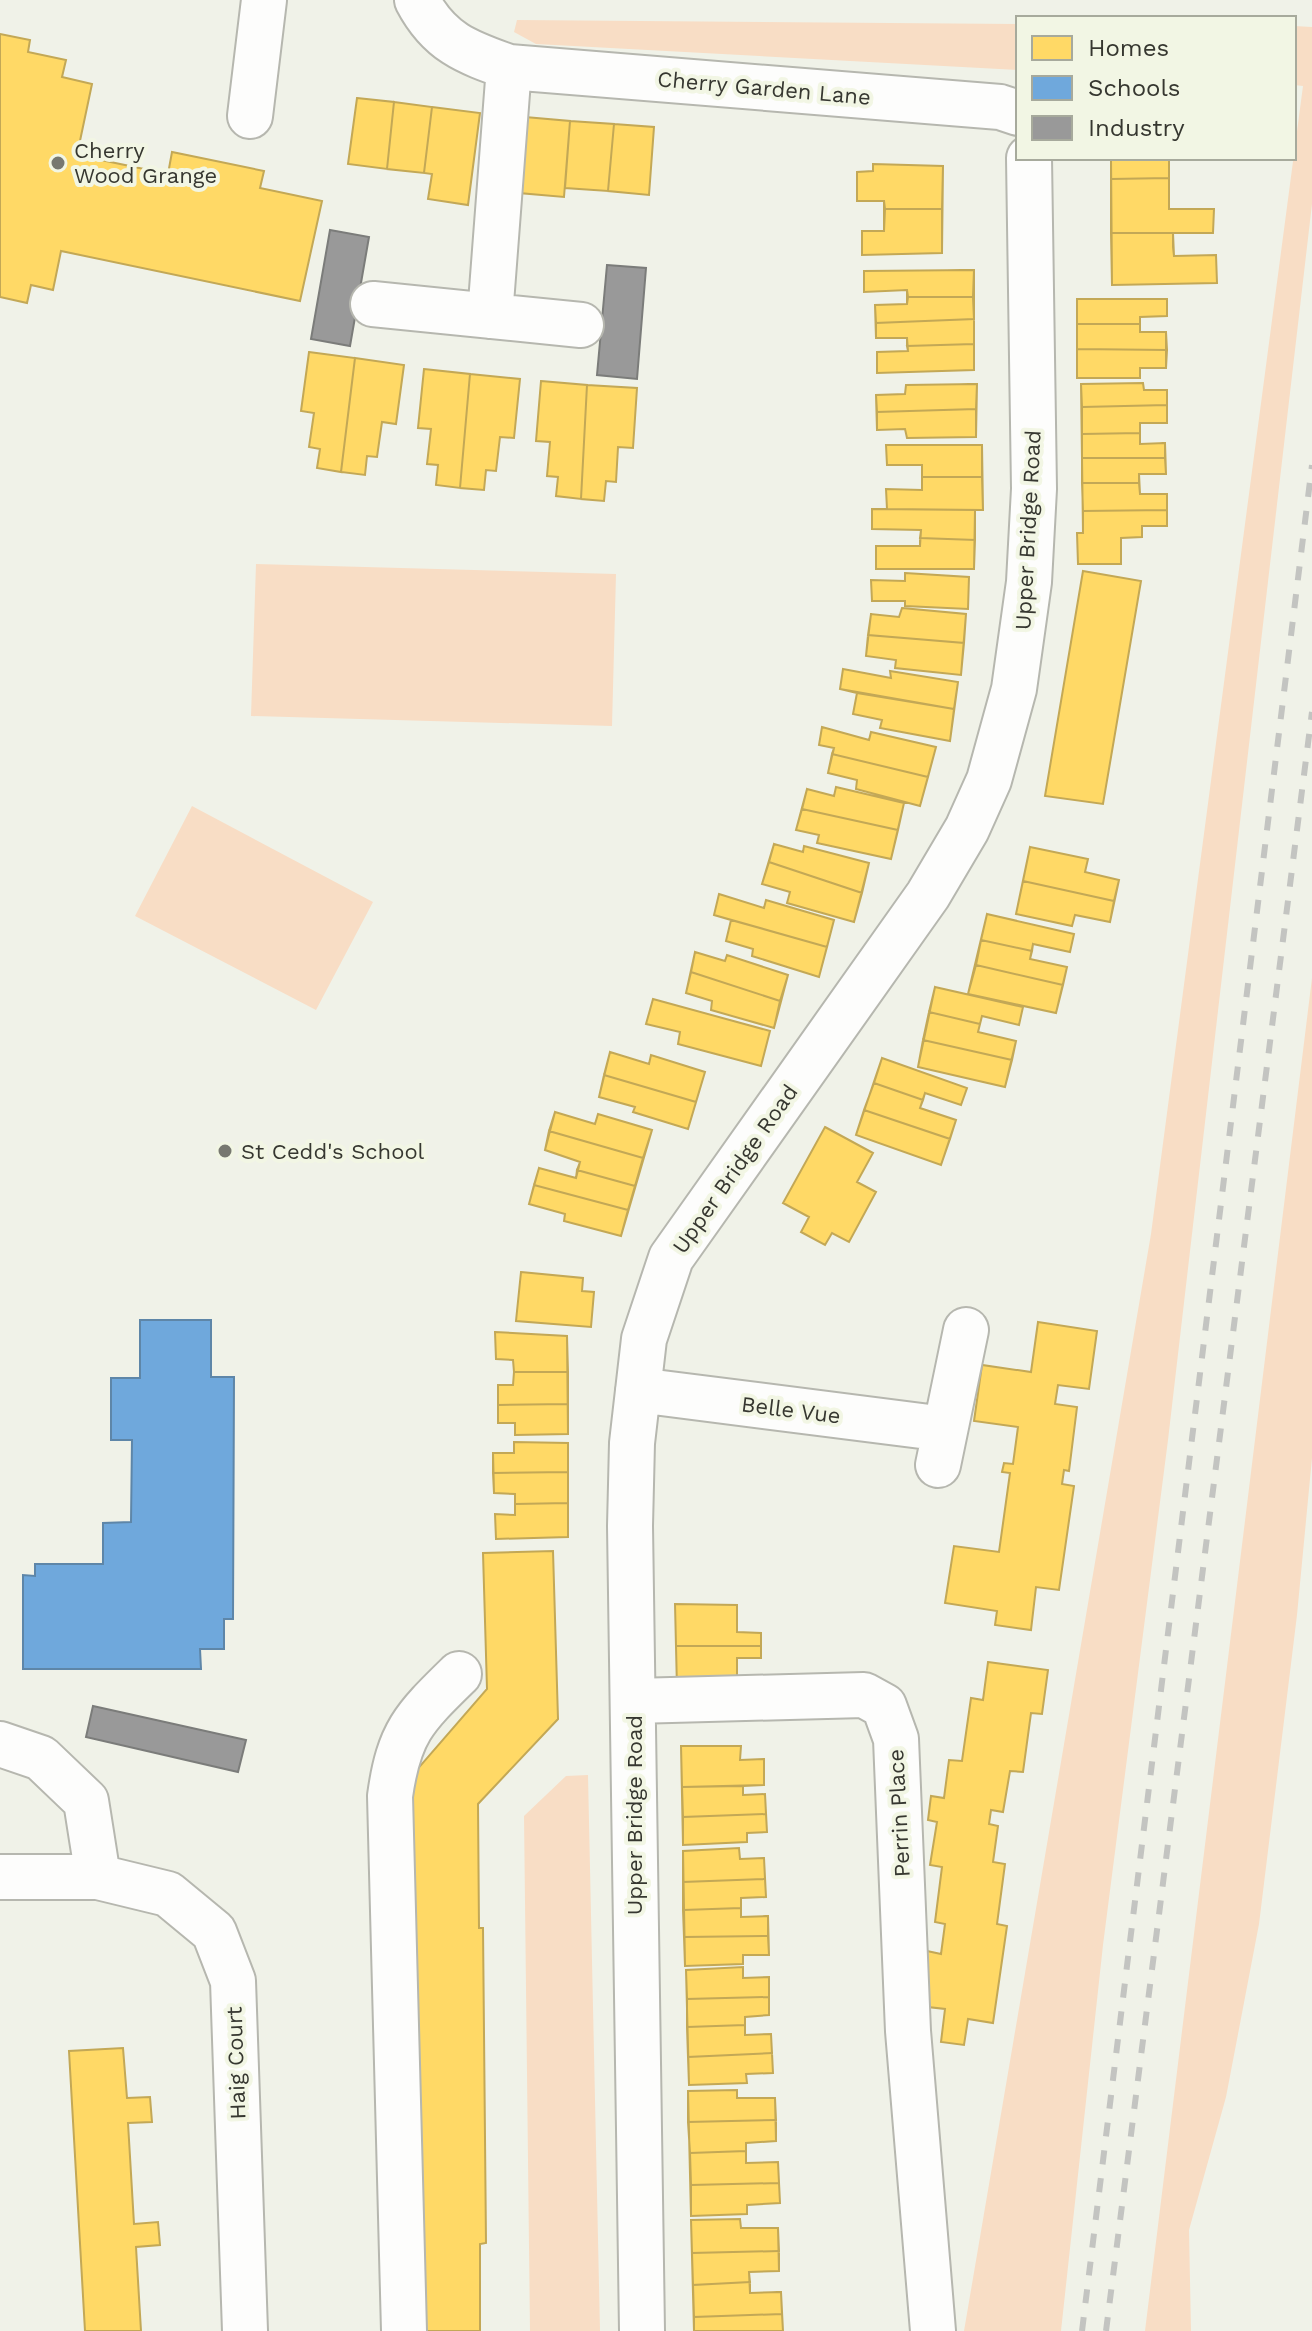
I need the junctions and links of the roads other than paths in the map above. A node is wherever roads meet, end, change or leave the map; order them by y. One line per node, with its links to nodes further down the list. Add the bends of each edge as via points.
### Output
1 (264, 0): 5 (street)
2 (417, 0): 3 (street, Cherry Garden Lane, via 430,26 467,53)
3 (509, 67): 4 (street, Cherry Garden Lane); 8 (street)
4 (1016, 112)
5 (250, 116)
6 (1029, 160): 11 (street, Upper Bridge Road, via 1034,380 1030,567 1014,689 989,780 928,895 671,1258 644,1339)
7 (373, 304): 8 (street)
8 (490, 316): 9 (street)
9 (581, 325)
10 (966, 1330): 11 (street, Belle Vue, via 942,1447)
11 (638, 1390): 13 (street, Upper Bridge Road, via 630,1526)
12 (459, 1674): 18 (street, via 407,1730 395,1760 390,1796)
13 (634, 1701): 19 (street, Upper Bridge Road); 20 (street, Perrin Place, via 864,1695 884,1706 896,1739 908,2031)
14 (0, 1744): 16 (street, via 41,1758 86,1801)
15 (0, 1877): 16 (street, Haig Court)
16 (98, 1877): 17 (street, Haig Court, via 168,1894 214,1932 233,1981)
17 (245, 2331)
18 (404, 2331)
19 (642, 2331)
20 (933, 2331)

